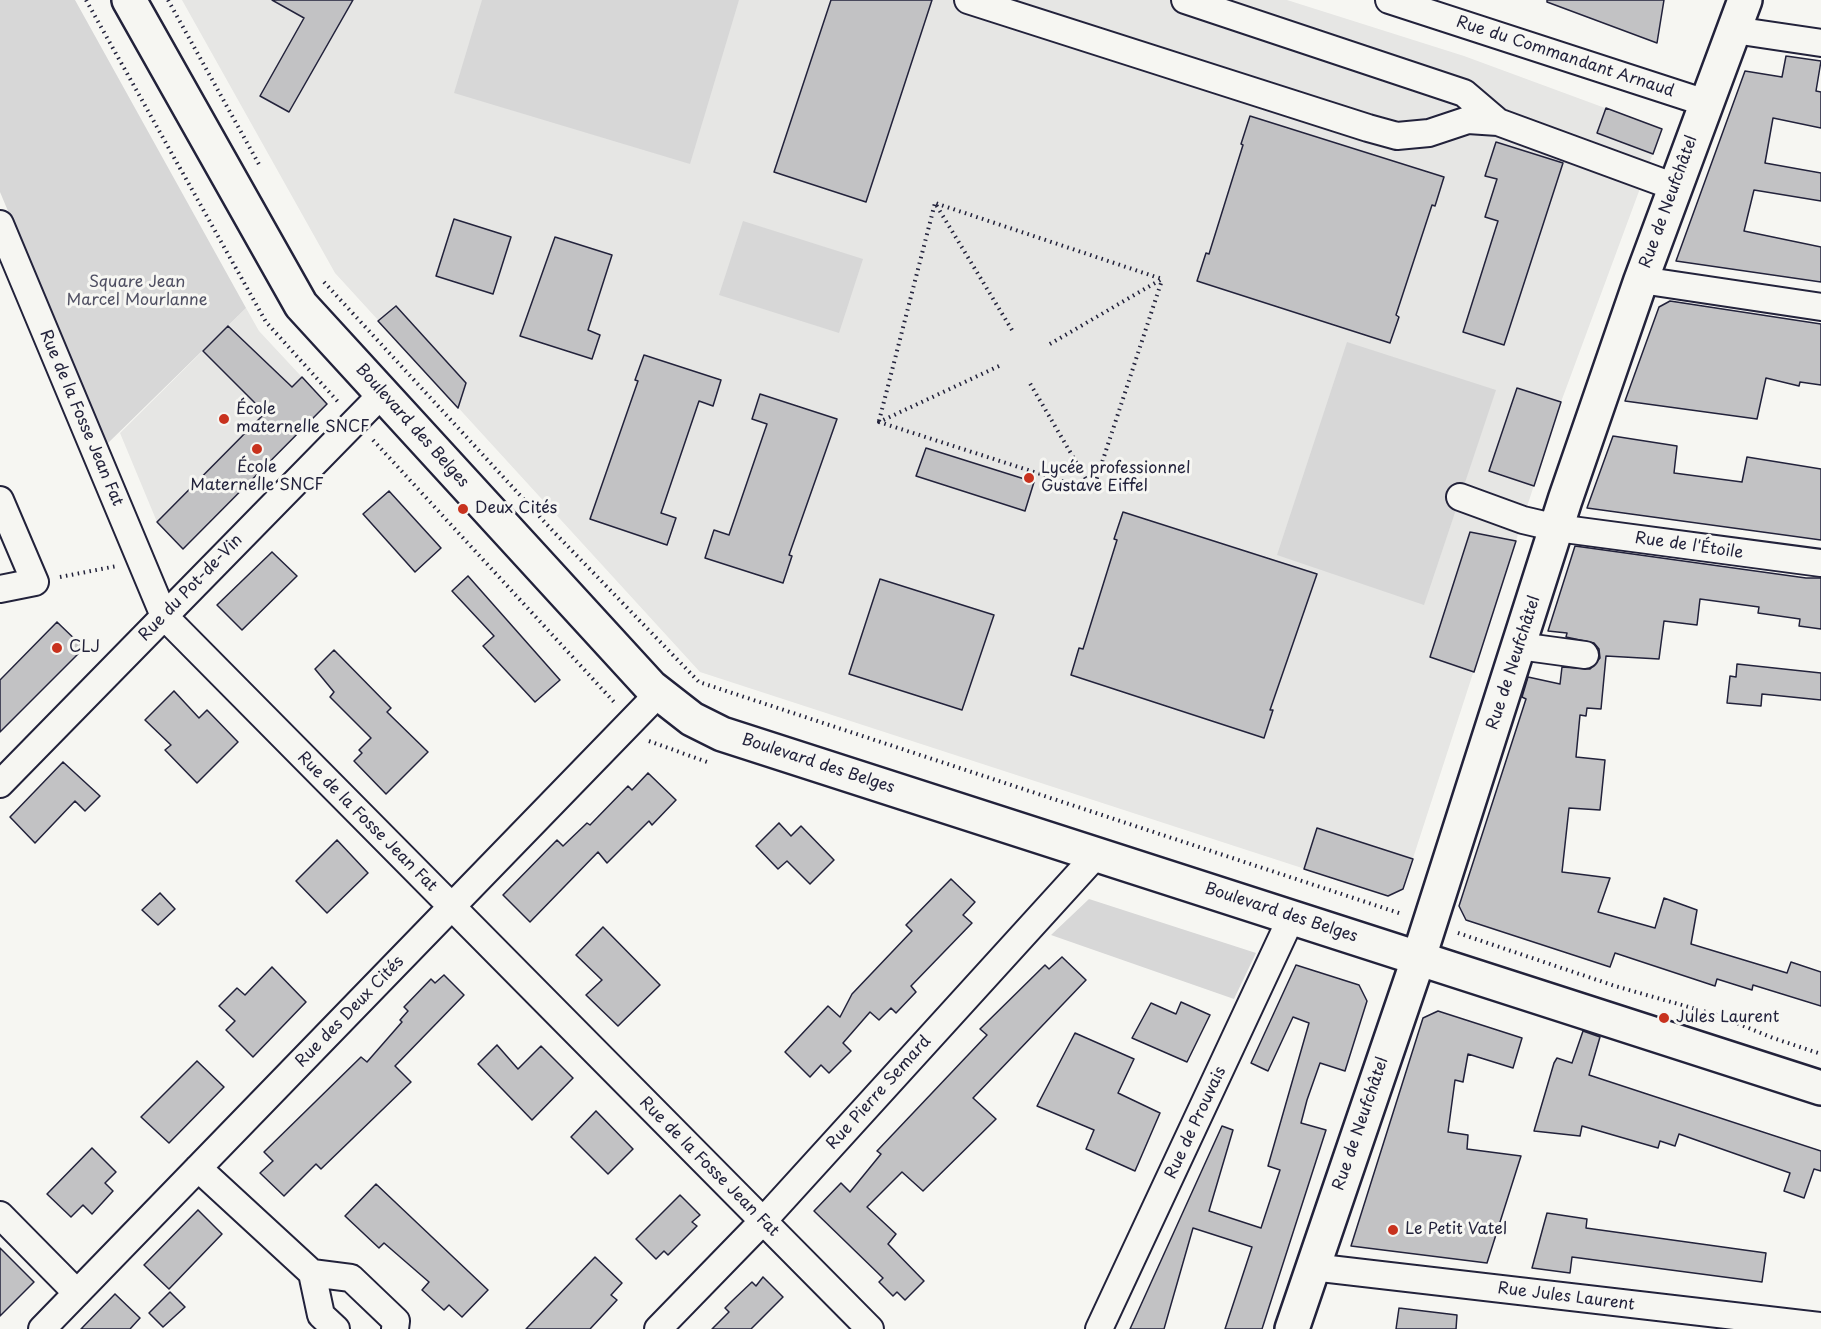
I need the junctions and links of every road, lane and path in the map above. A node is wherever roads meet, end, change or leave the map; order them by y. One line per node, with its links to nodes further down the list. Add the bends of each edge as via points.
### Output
1 (86, 0): 24 (path, via 266,322)
2 (129, 0): 23 (main road, Boulevard des Belges, via 302,305)
3 (168, 0): 11 (path)
4 (968, 0): 10 (street, via 1397,136 1430,133 1468,120)
5 (1185, 0): 10 (street, via 1464,93)
6 (1389, 0): 9 (street, Rue du Commandant Arnaud)
7 (1740, 15): 8 (street); 9 (main road, Rue de Neufchâtel)
8 (1821, 43)
9 (1706, 103): 12 (main road, Rue de Neufchâtel)
10 (1498, 122): 12 (street)
11 (266, 178)
12 (1675, 187): 17 (main road, Rue de Neufchâtel)
13 (935, 203): 16 (path); 19 (path); 25 (path)
14 (0, 224): 30 (street, Rue de la Fosse Jean Fat)
15 (318, 272): 44 (path, via 543,520 699,682)
16 (1162, 279): 20 (path); 26 (path)
17 (1641, 280): 18 (street); 29 (main road, Rue de Neufchâtel)
18 (1821, 306)
19 (1012, 330)
20 (1048, 345)
21 (999, 366): 25 (path)
22 (1029, 380): 26 (path)
23 (383, 393): 24 (street, Rue du Pot-de-Vin); 37 (main road, Boulevard des Belges)
24 (356, 421): 34 (street, Rue du Pot-de-Vin); 38 (path)
25 (879, 422): 26 (path)
26 (1093, 491)
27 (1460, 496): 29 (street, Rue de l'Étoile)
28 (0, 500): 32 (street)
29 (1557, 528): 31 (street, Rue de l'Étoile); 35 (main road, Rue de Neufchâtel)
30 (141, 561): 32 (path); 34 (street, Rue de la Fosse Jean Fat)
31 (1821, 563)
32 (35, 582): 33 (street)
33 (0, 589)
34 (164, 616): 40 (street, Rue du Pot-de-Vin); 42 (street, Rue de la Fosse Jean Fat)
35 (1519, 646): 36 (street); 44 (main road, Rue de Neufchâtel)
36 (1586, 655)
37 (658, 694): 38 (street, Rue des Deux Cités); 41 (main road, Boulevard des Belges, via 692,719 722,734)
38 (632, 722): 39 (path, via 652,744); 42 (street, Rue des Deux Cités)
39 (718, 765)
40 (0, 783)
41 (1097, 854): 43 (main road, Boulevard des Belges); 50 (street, Rue Pierre Semard)
42 (452, 907): 48 (street, Rue des Deux Cités); 50 (street, Rue de la Fosse Jean Fat)
43 (1292, 916): 45 (main road, Boulevard des Belges); 60 (street, Rue de Prouvais)
44 (1430, 923): 45 (main road, Rue de Neufchâtel); 46 (path)
45 (1419, 957): 47 (main road, Boulevard des Belges); 51 (main road, Rue de Neufchâtel)
46 (1821, 1054)
47 (1821, 1088)
48 (198, 1168): 52 (street); 53 (street, Rue des Deux Cités)
49 (0, 1215): 53 (street)
50 (763, 1221): 58 (street, Rue Pierre Semard); 59 (street, Rue de la Fosse Jean Fat)
51 (1312, 1267): 54 (street, Rue Jules Laurent); 61 (main road, Rue de Neufchâtel)
52 (312, 1273): 56 (street, via 321,1315); 57 (street, via 351,1278 396,1321)
53 (77, 1293): 55 (street, Rue des Deux Cités)
54 (1821, 1326)
55 (42, 1329)
56 (336, 1329)
57 (395, 1329)
58 (657, 1329)
59 (870, 1329)
60 (1099, 1329)
61 (1292, 1329)

